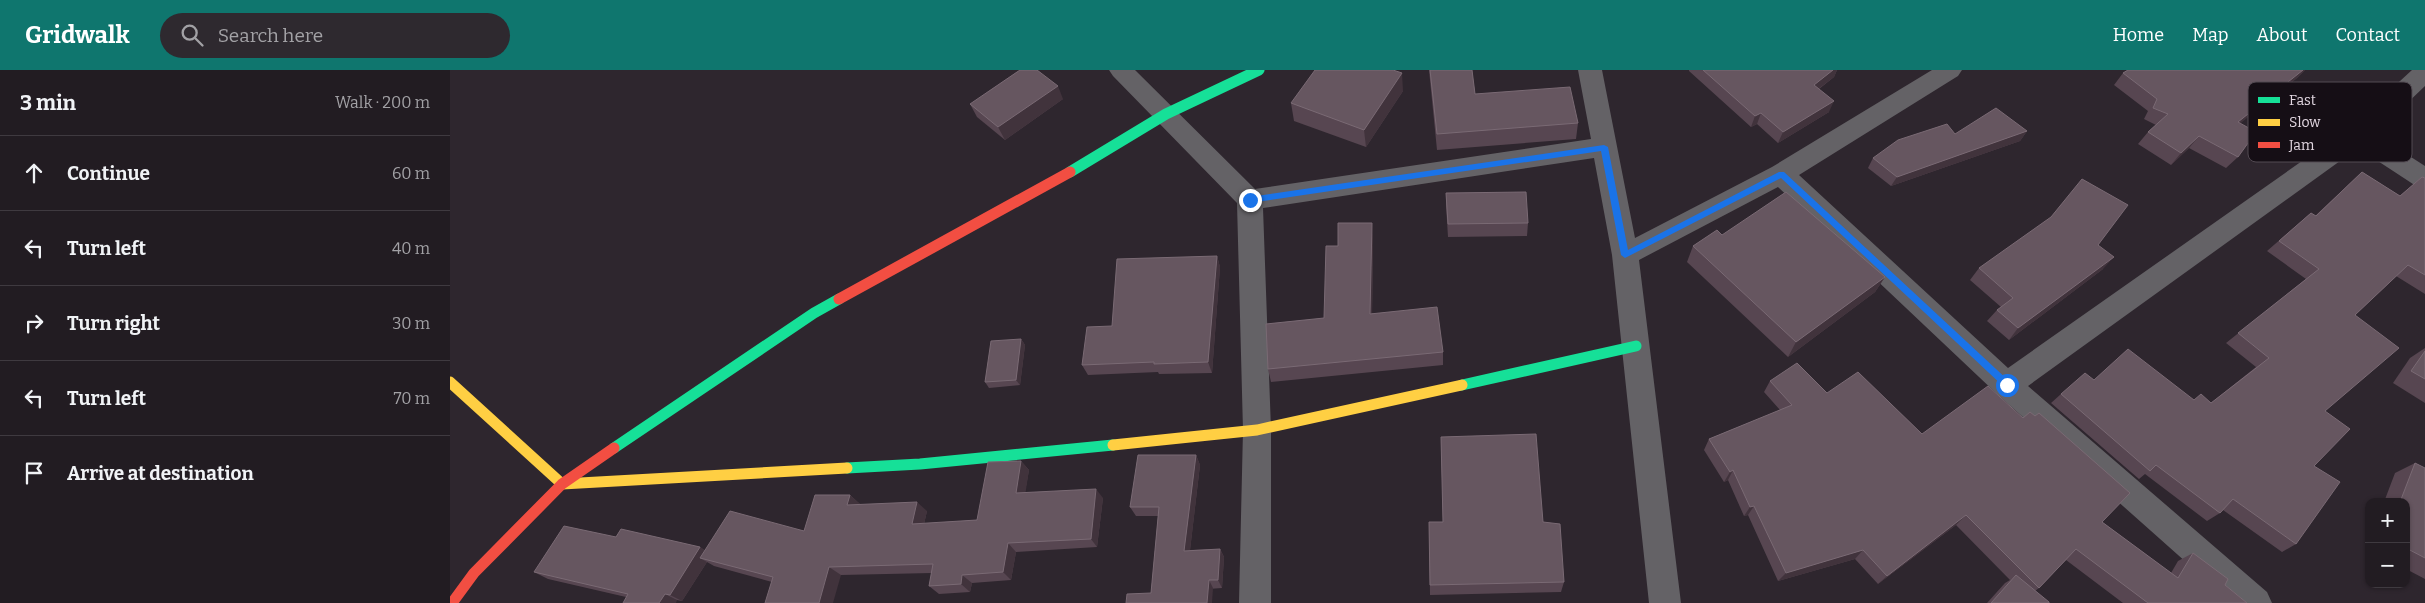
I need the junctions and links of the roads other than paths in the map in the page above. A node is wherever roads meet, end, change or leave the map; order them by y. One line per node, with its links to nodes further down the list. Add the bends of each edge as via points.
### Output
1 (1121, 70): 7 (street)
2 (1258, 70): 7 (street)
3 (1590, 70): 8 (street)
4 (1950, 70): 11 (street)
5 (2425, 72): 6 (street)
6 (2412, 84)
7 (1166, 114): 13 (street); 19 (street, via 1084,164 814,313)
8 (1604, 147): 13 (street); 14 (street)
9 (2320, 162): 17 (street)
10 (2399, 162): 12 (street)
11 (1782, 174): 14 (street); 17 (street)
12 (2425, 179)
13 (1250, 200): 18 (street)
14 (1625, 255): 15 (street)
15 (1636, 346): 18 (street); 22 (street)
16 (450, 382): 19 (street)
17 (2007, 385): 23 (street)
18 (1257, 430): 19 (street, via 920,464); 21 (street)
19 (562, 484): 20 (street, via 474,573)
20 (452, 603)
21 (1255, 603)
22 (1665, 603)
23 (2256, 603)

